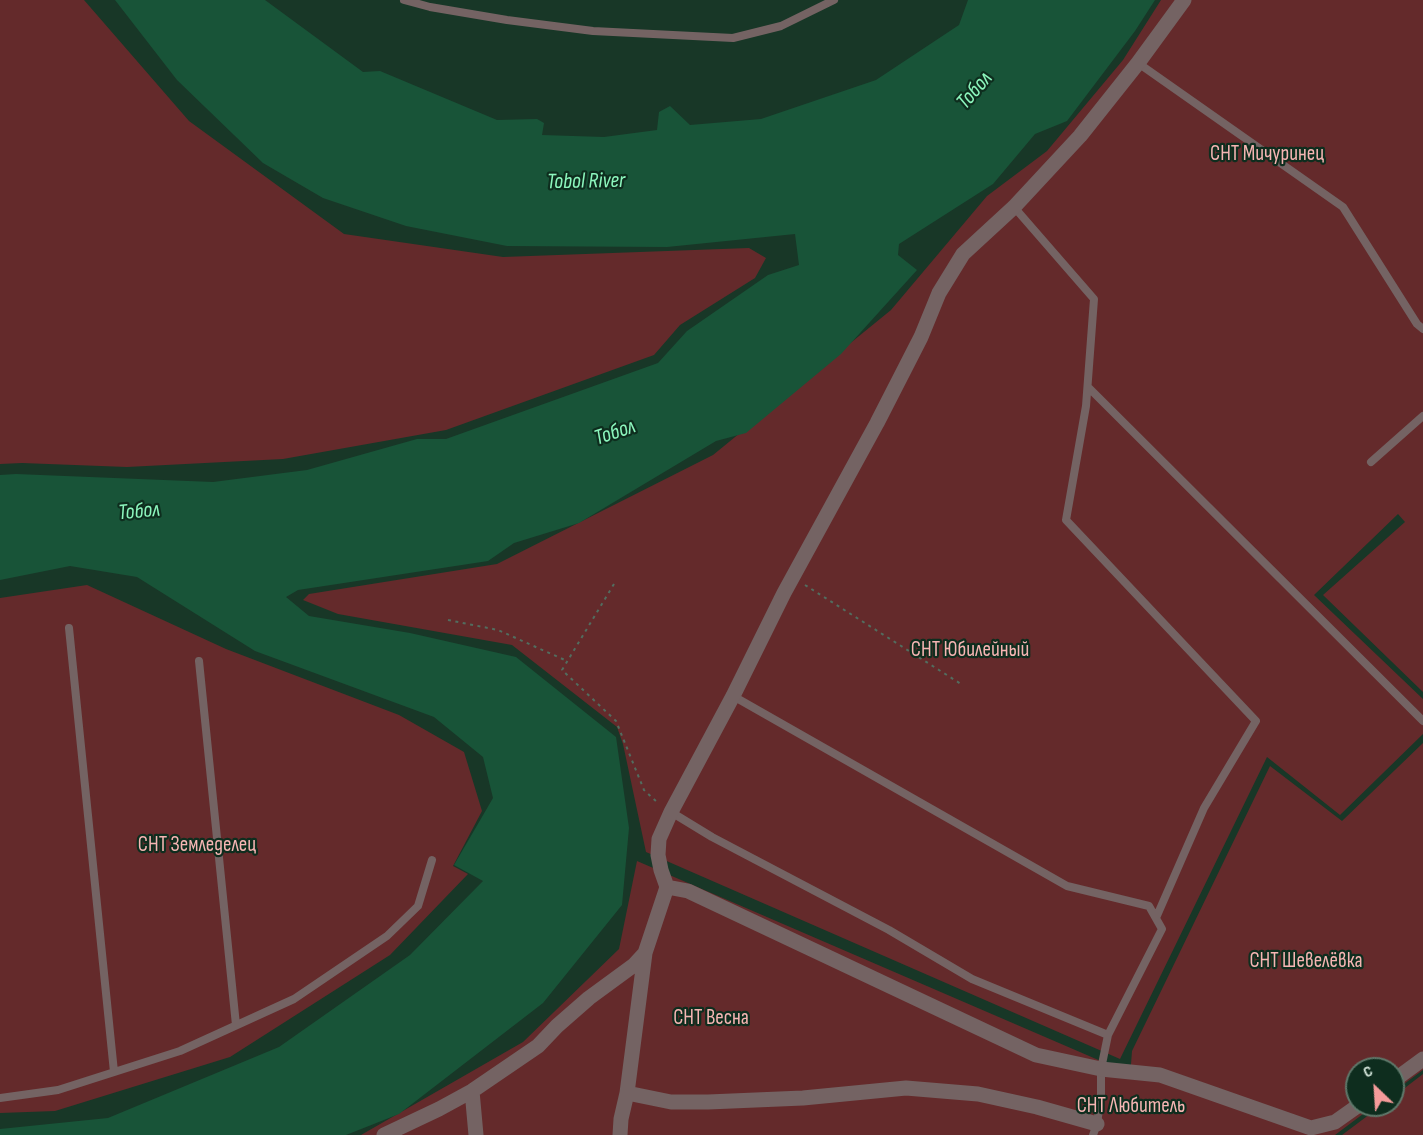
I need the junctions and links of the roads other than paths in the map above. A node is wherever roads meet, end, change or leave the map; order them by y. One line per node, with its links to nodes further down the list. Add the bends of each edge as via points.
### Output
1 (404, 0): 2 (lane, via 507,20 593,31 733,38 781,26)
2 (834, 0)
3 (1184, 0): 4 (street)
4 (1138, 63): 5 (street, via 1080,136); 6 (lane, via 1343,207)
5 (1014, 207): 7 (lane, via 1094,299); 12 (street, via 963,254 939,293 921,337)
6 (1423, 329)
7 (1088, 387): 13 (lane); 17 (lane, via 1066,520 1256,721 1204,808)
8 (1423, 416): 9 (lane)
9 (1371, 462)
10 (69, 628): 23 (lane)
11 (199, 661): 19 (lane)
12 (733, 696): 14 (street); 17 (lane, via 1067,886 1149,906)
13 (1423, 721)
14 (671, 813): 16 (street, via 658,840 660,870); 20 (lane, via 972,979)
15 (432, 860): 19 (lane, via 418,906 387,936 294,999)
16 (666, 887): 18 (street); 22 (street, via 688,891 1036,1055)
17 (1155, 918): 20 (lane, via 1162,929)
18 (645, 953): 25 (street, via 538,1046); 26 (street)
19 (236, 1025): 23 (lane, via 180,1051)
20 (1108, 1035): 22 (lane)
21 (1423, 1059): 24 (street)
22 (1101, 1069): 29 (lane); 30 (street, via 1160,1075)
23 (114, 1072): 27 (lane, via 58,1090)
24 (1405, 1072)
25 (472, 1091): 31 (street); 32 (street)
26 (627, 1093): 29 (street, via 672,1102 708,1102 906,1088 978,1094 1037,1107); 33 (street)
27 (0, 1098)
28 (1345, 1115): 30 (street)
29 (1095, 1130)
30 (1312, 1131)
31 (384, 1135)
32 (476, 1135)
33 (621, 1135)

